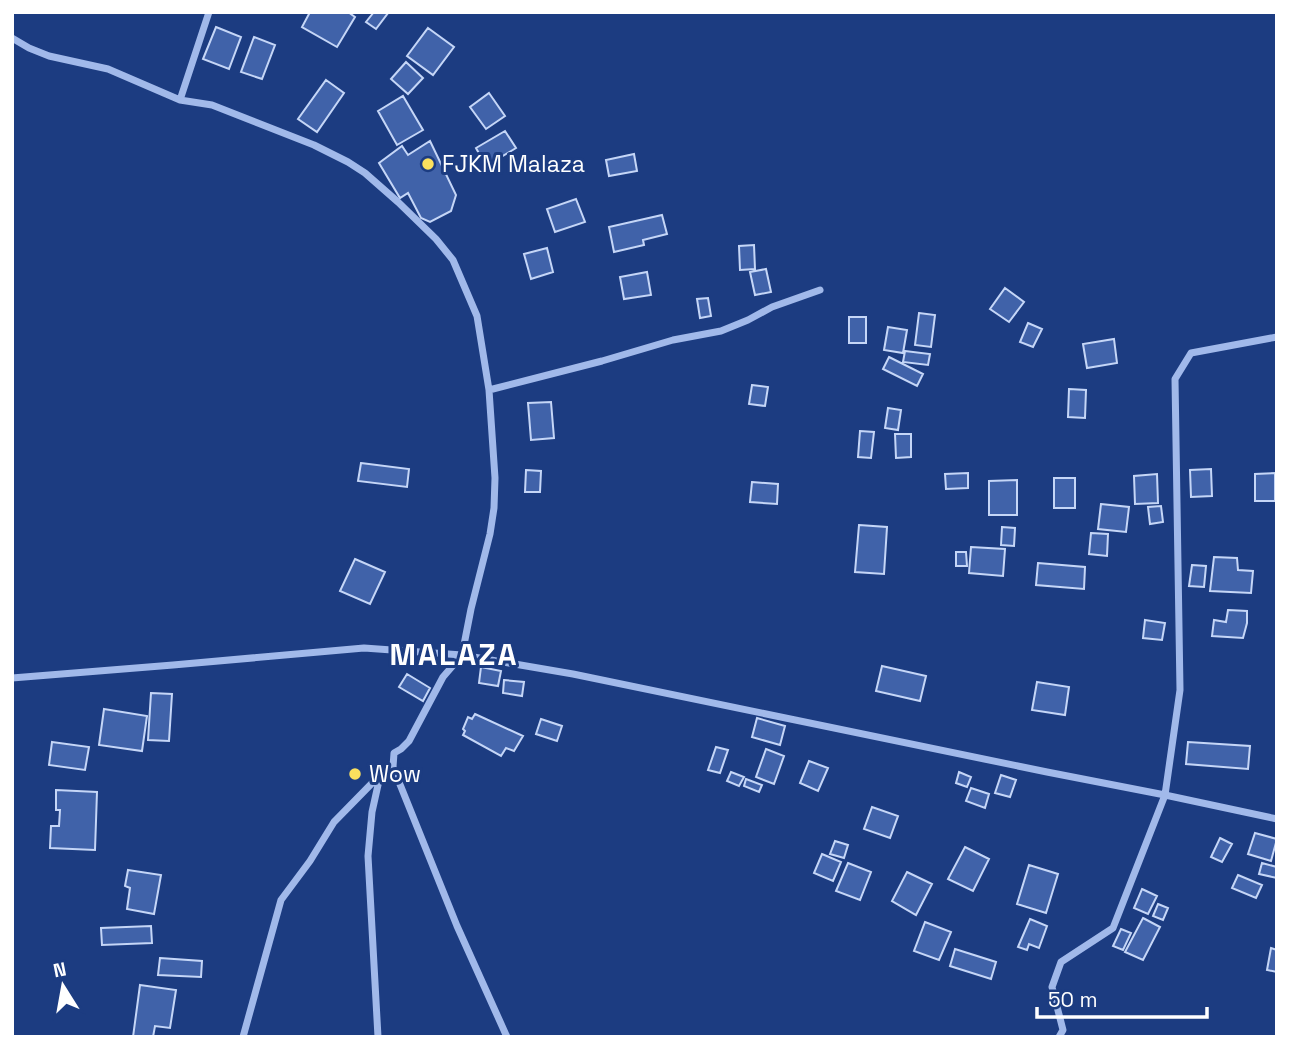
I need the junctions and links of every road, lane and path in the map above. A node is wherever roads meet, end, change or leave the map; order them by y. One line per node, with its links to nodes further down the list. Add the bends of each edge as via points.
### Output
1 (209, 12): 3 (street)
2 (12, 38): 3 (street, via 49,56 107,69)
3 (180, 100): 6 (street, via 212,105 314,145 365,173 398,201 453,260 477,316)
4 (820, 290): 6 (street, via 721,331)
5 (1277, 337): 11 (street, via 1191,353 1175,379 1180,690)
6 (489, 390): 7 (street, via 494,508)
7 (462, 655): 8 (street, via 364,648); 9 (street, via 443,677 409,741 394,752); 11 (street)
8 (12, 678)
9 (393, 767): 10 (street); 15 (street)
10 (380, 775): 13 (street, via 334,822 281,900); 14 (street, via 368,856)
11 (1165, 795): 12 (street); 16 (street, via 1113,928 1061,962 1052,987 1063,1030)
12 (1277, 819)
13 (243, 1037)
14 (378, 1037)
15 (507, 1037)
16 (1059, 1037)

